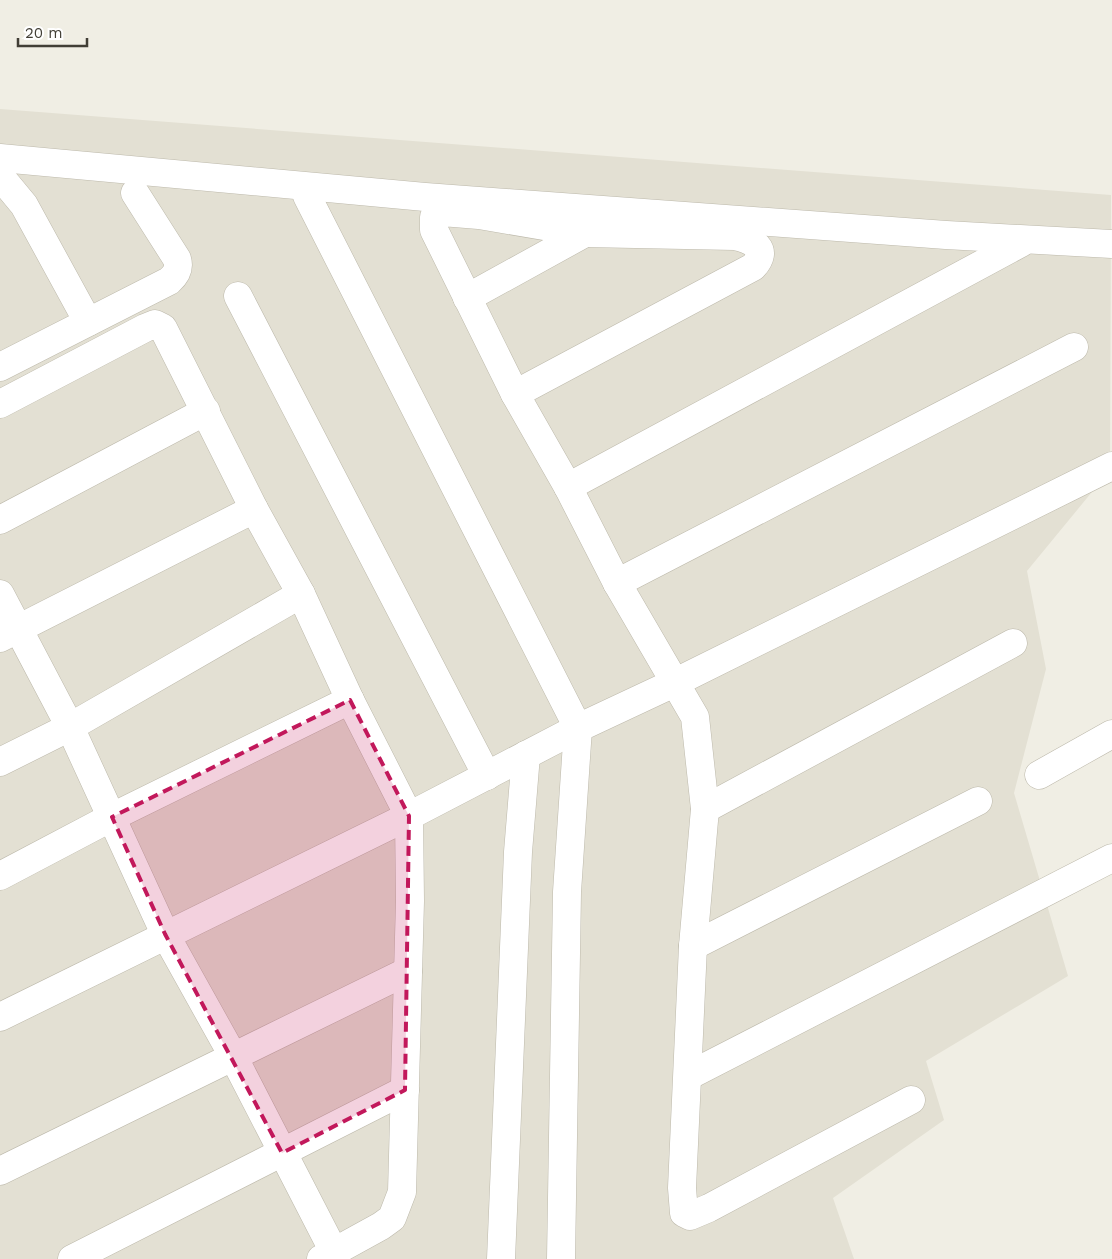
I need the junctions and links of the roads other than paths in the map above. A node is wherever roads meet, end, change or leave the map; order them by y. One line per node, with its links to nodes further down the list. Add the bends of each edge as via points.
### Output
1 (0, 158): 7 (street, via 425,197)
2 (0, 176): 10 (street, via 24,205)
3 (135, 193): 10 (street, via 177,259 177,272 169,281)
4 (307, 196): 28 (street)
5 (585, 233): 9 (street); 9 (street, via 442,212 434,217 434,230); 13 (street, via 735,236 751,240 760,254 753,267)
6 (1021, 244): 17 (street)
7 (1112, 244)
8 (238, 296): 33 (street)
9 (467, 298): 13 (street)
10 (88, 322): 12 (street)
11 (1074, 347): 20 (street)
12 (0, 368)
13 (515, 394): 17 (street)
14 (0, 404): 15 (street, via 155,324 163,328)
15 (206, 411): 18 (street); 19 (street)
16 (1112, 466): 25 (street)
17 (568, 487): 20 (street)
18 (254, 509): 22 (street); 23 (street)
19 (0, 520)
20 (617, 582): 25 (street)
21 (0, 594): 23 (street)
22 (301, 594): 26 (street); 27 (street)
23 (9, 634): 27 (street)
24 (1013, 643): 35 (street)
25 (674, 683): 28 (street); 35 (street, via 695,717)
26 (350, 700): 36 (street); 37 (street)
27 (70, 727): 31 (street); 37 (street)
28 (578, 728): 30 (street); 53 (street, via 567,892)
29 (1112, 734): 32 (street)
30 (526, 755): 33 (street); 52 (street, via 518,852)
31 (0, 762)
32 (1039, 775)
33 (487, 776): 36 (street)
34 (978, 801): 41 (street)
35 (705, 809): 41 (street)
36 (409, 816): 40 (street); 42 (street)
37 (112, 817): 39 (street); 40 (street)
38 (1112, 858): 45 (street)
39 (0, 876)
40 (165, 934): 43 (street); 44 (street)
41 (694, 946): 45 (street)
42 (408, 972): 44 (street); 46 (street)
43 (0, 1018)
44 (233, 1056): 48 (street); 49 (street)
45 (688, 1076): 47 (street, via 682,1188 683,1209 687,1216 709,1208)
46 (405, 1090): 48 (street); 50 (street, via 402,1192 397,1208 392,1218 382,1226)
47 (911, 1100)
48 (282, 1153): 50 (street); 51 (street)
49 (0, 1170)
50 (328, 1256)
51 (72, 1259)
52 (501, 1259)
53 (561, 1259)

